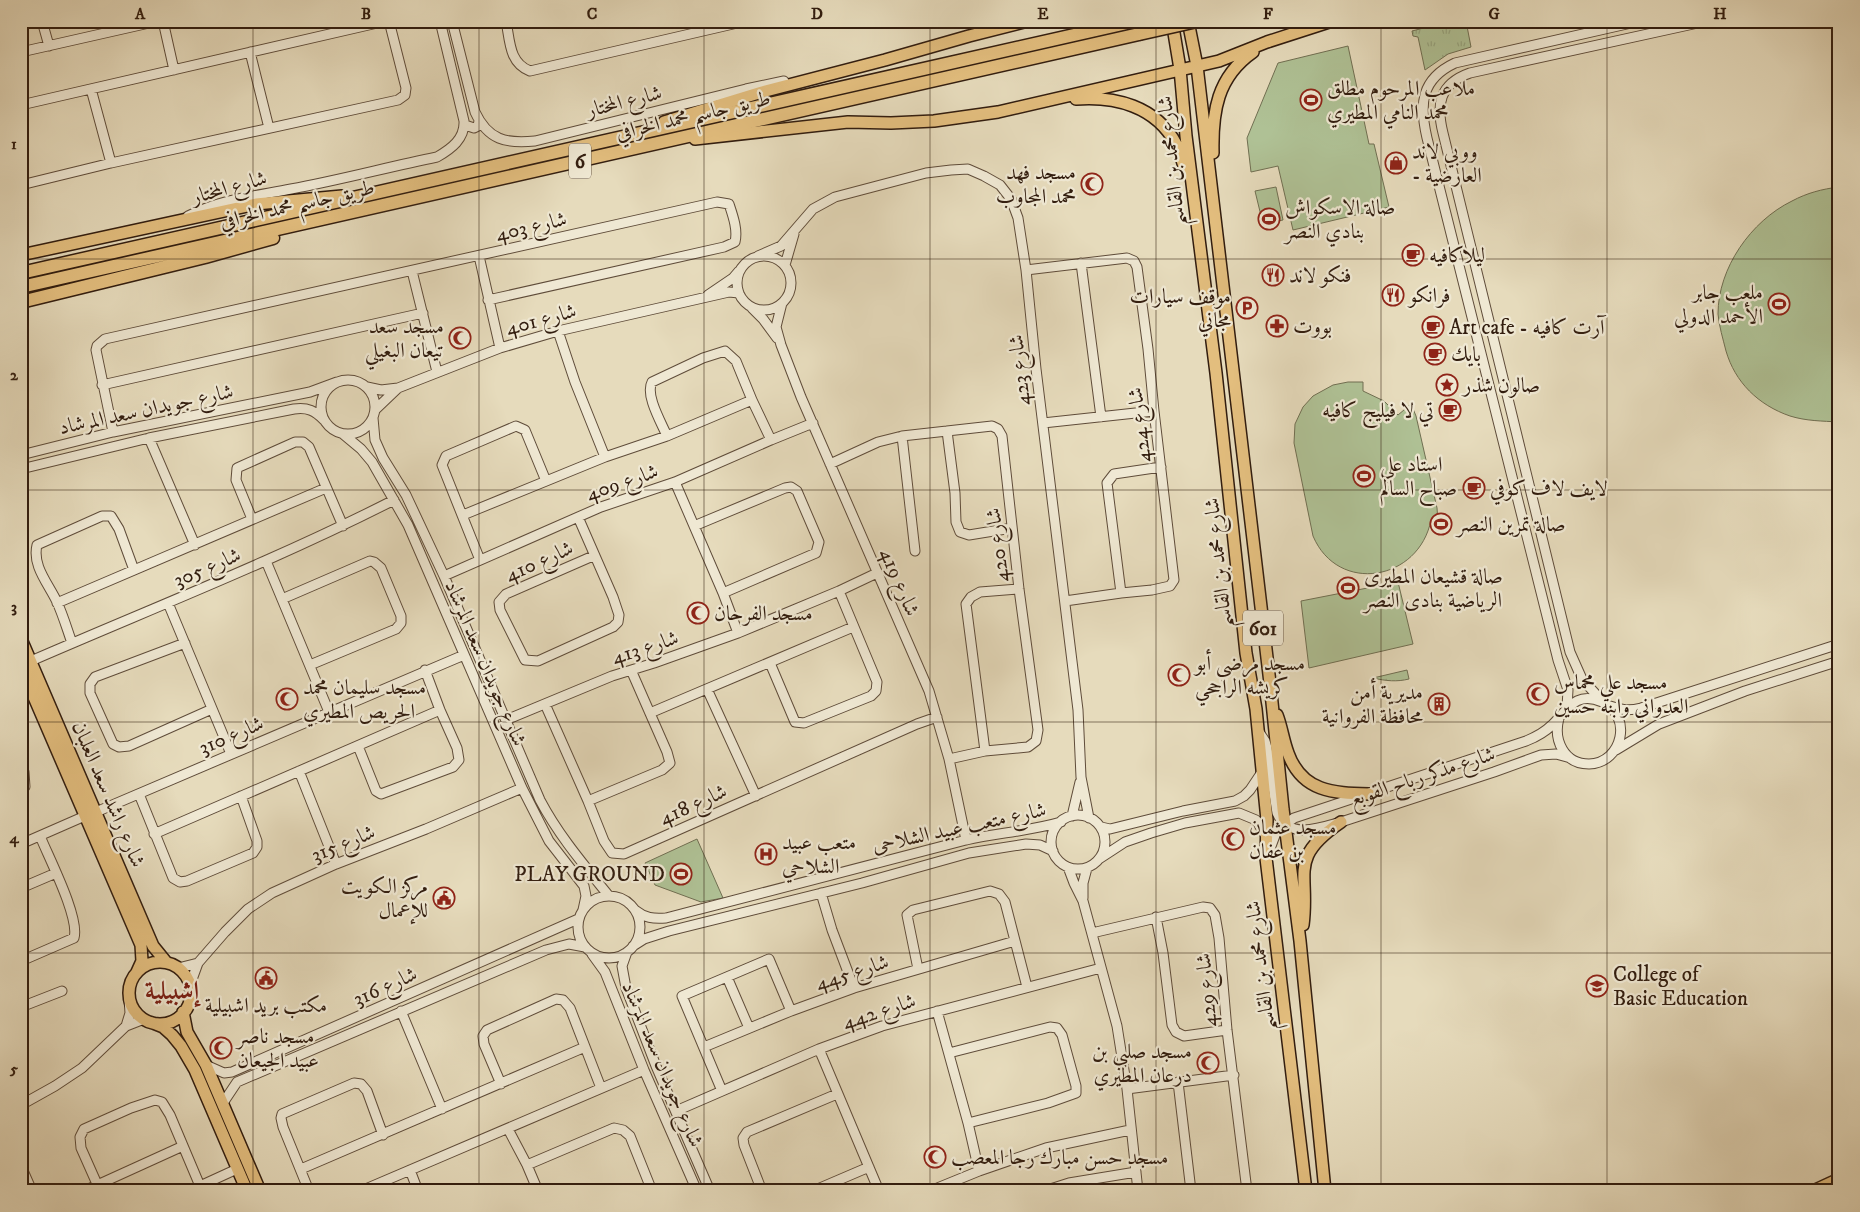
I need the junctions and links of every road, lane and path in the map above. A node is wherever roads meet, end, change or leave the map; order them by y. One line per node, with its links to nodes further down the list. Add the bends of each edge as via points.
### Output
1 (42, 21): 21 (street)
2 (158, 21): 21 (street)
3 (163, 21): 27 (street)
4 (387, 21): 23 (street); 33 (street, via 406,95 398,100)
5 (440, 21): 32 (street)
6 (452, 21): 31 (street)
7 (506, 21): 8 (street, via 514,60 521,68 530,71)
8 (746, 21)
9 (1028, 21): 24 (main road)
10 (1172, 21): 26 (main road, شارع محمد بن القاسم / 601)
11 (1188, 21): 25 (main road, شارع محمد بن القاسم / 601)
12 (1197, 21): 36 (highway, طريق جاسم محمد الخرافي / 6, bridge)
13 (1332, 21): 20 (main road)
14 (1640, 21): 34 (street, via 1464,60 1446,67 1432,80 1424,97 1422,116)
15 (1664, 21): 19 (street)
16 (1707, 21): 18 (street)
17 (1135, 22): 35 (highway, طريق جاسم محمد الخرافي / 6)
18 (1675, 24): 19 (street)
19 (1662, 31): 41 (street, via 1470,73 1456,79 1442,96 1439,117)
20 (1268, 42): 25 (main road, via 1232,57); 43 (main road, via 1238,65 1217,100 1213,120)
21 (49, 46): 22 (street)
22 (21, 52)
23 (250, 52): 27 (street); 33 (street)
24 (885, 60): 31 (street, شارع المختار, via 746,89 535,141 517,143 500,139); 35 (main road, via 762,92)
25 (1197, 66): 26 (main road); 43 (main road, شارع محمد بن القاسم / 601)
26 (1180, 69): 29 (main road); 39 (main road, شارع محمد بن القاسم / 601)
27 (174, 70): 28 (street)
28 (91, 89): 30 (street); 37 (street)
29 (1040, 102): 36 (main road, via 956,118 839,123); 39 (main road, via 1096,98 1125,102 1151,115 1176,142)
30 (21, 105)
31 (479, 121): 32 (street, via 474,128)
32 (465, 125): 44 (street, شارع المختار, via 456,145 437,157 238,198 204,208)
33 (269, 128): 37 (street)
34 (1427, 138): 41 (street, via 1438,138 1452,188); 68 (street)
35 (603, 141): 40 (highway, طريق جاسم محمد الخرافي / 6)
36 (656, 144): 42 (highway, طريق جاسم محمد الخرافي / 6)
37 (111, 163): 38 (street)
38 (21, 185)
39 (1193, 190): 145 (main road, شارع محمد بن القاسم / 601)
40 (381, 192): 44 (main road, via 256,204); 54 (highway, طريق جاسم محمد الخرافي / 6)
41 (1458, 197): 67 (street)
42 (399, 202): 55 (highway, طريق جاسم محمد الخرافي / 6); 59 (highway, via 205,257)
43 (1212, 204): 136 (main road, شارع محمد بن القاسم / 601)
44 (177, 221): 46 (main road)
45 (796, 227): 48 (street, شارع 423, via 780,246); 50 (street, شارع 423); 52 (street, شارع 423, via 813,209 835,197 926,173 968,169 1000,185 1011,199 1018,218)
46 (21, 255)
47 (479, 256): 53 (street, شارع 403); 57 (street); 57 (street, شارع 403, via 717,202 728,204 737,234 735,242 724,248)
48 (758, 256): 50 (street, via 777,259); 51 (street)
49 (1081, 263): 52 (street, شارع 424); 74 (street, شارع 424, via 1127,258 1137,267); 76 (street)
50 (785, 265): 60 (street, via 791,284)
51 (741, 269): 56 (street, via 737,281); 58 (street, شارع 401)
52 (1026, 270): 79 (street, شارع 423)
53 (412, 271): 62 (street); 70 (street, شارع 403, via 105,339 96,350)
54 (21, 273)
55 (21, 287)
56 (739, 293): 58 (street, شارع 401, via 729,292); 61 (street)
57 (488, 300): 65 (street)
58 (698, 300): 63 (street, شارع 401)
59 (21, 303)
60 (782, 303): 61 (street, via 761,310); 64 (street, شارع 419, via 776,326)
61 (750, 306): 64 (street, شارع 419)
62 (423, 313): 66 (street); 70 (street)
63 (558, 331): 65 (street, شارع 401); 88 (street)
64 (781, 345): 78 (street, شارع 419)
65 (500, 348): 66 (street, شارع 401)
66 (438, 372): 72 (street, شارع 401)
67 (1502, 374): 68 (street); 134 (street, via 1573,661 1588,688)
68 (1487, 378): 137 (street, via 1567,684)
69 (337, 382): 71 (street, via 353,380); 77 (street, via 322,398); 81 (street, شارع جويدان سعد المرشاد, via 310,392)
70 (102, 385): 81 (street, شارع 403)
71 (367, 387): 72 (street, شارع 401, via 381,390); 75 (street, via 372,394)
72 (398, 388): 75 (street, شارع 401)
73 (752, 400): 83 (street); 83 (street, via 731,355 725,351 703,358 652,382 649,388); 86 (street)
74 (1154, 411): 76 (street); 90 (street, شارع 424)
75 (374, 414): 82 (street, via 368,426 361,431); 109 (street, شارع جويدان سعد المرشاد, via 373,431 378,448 406,495)
76 (1101, 417): 79 (street)
77 (324, 420): 82 (street, via 329,427); 85 (street, شارع جويدان سعد المرشاد, via 315,411 294,408)
78 (813, 423): 86 (street, شارع 409); 89 (street, شارع 419)
79 (1043, 423): 115 (street, شارع 423)
80 (947, 431): 84 (street, شارع 420); 101 (street, شارع 420, via 992,426 998,429 1002,436); 101 (street, via 956,522 960,532 969,535)
81 (112, 432): 87 (street, شارع جويدان سعد المرشاد)
82 (343, 434): 95 (street, شارع جويدان سعد المرشاد, via 372,462)
83 (667, 436): 88 (street)
84 (902, 436): 89 (street, شارع 420, via 878,442); 103 (street)
85 (149, 438): 91 (street, شارع جويدان سعد المرشاد); 102 (street)
86 (771, 440): 93 (street, شارع 409)
87 (21, 455)
88 (605, 457): 92 (street)
89 (830, 464): 108 (street, شارع 419)
90 (1161, 467): 113 (street, via 1114,474 1107,483); 113 (street, شارع 424, via 1173,584)
91 (21, 469)
92 (546, 481): 96 (street); 96 (street, via 525,430 516,426 442,460 447,481)
93 (675, 482): 97 (street, شارع 409); 100 (street)
94 (326, 488): 98 (street); 98 (street, via 309,447 303,442 295,442 237,468 236,480); 99 (street)
95 (394, 500): 99 (street, شارع 305); 124 (street, شارع جويدان سعد المرشاد, via 408,524)
96 (463, 515): 105 (street)
97 (578, 517): 104 (street, شارع 410); 105 (street, شارع 409)
98 (252, 519): 102 (street)
99 (344, 526): 106 (street, شارع 305)
100 (694, 526): 112 (street); 112 (street, via 785,488 797,491 819,542 816,553)
101 (1012, 528): 110 (street, شارع 420)
102 (195, 545): 107 (street)
103 (915, 551)
104 (593, 556): 104 (street, شارع 410, via 613,597 618,622 538,661 525,660 499,602 506,594)
105 (480, 560): 109 (street, شارع 409)
106 (266, 561): 114 (street); 117 (street, شارع 305)
107 (134, 570): 116 (street); 116 (street, via 119,529 110,516 102,516 37,545 37,566)
108 (877, 572): 111 (street, شارع 413); 142 (street, شارع 419, via 929,691)
109 (444, 576): 144 (street, شارع جويدان سعد المرشاد)
110 (1019, 589): 148 (street, via 980,592 966,604); 148 (street, شارع 420, via 1038,730 1036,741 1028,748)
111 (839, 590): 118 (street); 119 (street, شارع 413)
112 (723, 593): 119 (street)
113 (1121, 593): 115 (street, شارع 424)
114 (282, 599): 128 (street); 128 (street, via 370,561 381,568 402,623 396,629)
115 (1064, 601): 156 (street, شارع 423, via 1078,710)
116 (57, 603): 121 (street)
117 (168, 603): 121 (street, شارع 305); 122 (street)
118 (853, 627): 126 (street); 126 (street, via 877,682 876,691 871,696 804,723 795,722)
119 (738, 633): 130 (street, شارع 413)
120 (21, 639): 127 (main road, شارع راشد سعد العلبان)
121 (72, 643): 127 (street, شارع 305)
122 (185, 643): 138 (street); 138 (street, via 95,678 90,684 90,693 113,744 119,747 129,746)
123 (1839, 644): 134 (street, via 1641,708 1622,710)
124 (464, 655): 129 (street, شارع 310); 158 (street, شارع جويدان سعد المرشاد)
125 (1839, 661): 147 (street, via 1745,691 1659,724)
126 (770, 663): 131 (street)
127 (26, 664): 132 (main road, شارع راشد سعد العلبان); 133 (main road, شارع راشد سعد العلبان)
128 (310, 665): 140 (street)
129 (425, 670): 139 (street); 140 (street, شارع 310)
130 (631, 670): 135 (street, شارع 413); 141 (street)
131 (707, 689): 141 (street); 163 (street)
132 (43, 690): 133 (main road, via 36,687); 155 (main road, شارع راشد سعد العلبان)
133 (32, 693): 157 (main road, شارع راشد سعد العلبان)
134 (1606, 703): 137 (street, via 1584,699); 147 (street, via 1619,718 1621,726)
135 (545, 704): 144 (street, شارع 413); 165 (street, شارع 418)
136 (1272, 707): 161 (main road, via 1280,722 1290,760 1303,777 1332,792); 172 (main road, شارع محمد بن القاسم / 601)
137 (1567, 707): 143 (street)
138 (212, 710): 149 (street)
139 (440, 710): 146 (street); 146 (street, via 458,748 459,760 453,767 380,794)
140 (329, 712): 149 (street, شارع 310)
141 (650, 713): 165 (street, via 669,758 667,768)
142 (937, 717): 151 (street, شارع 419); 163 (street, شارع 418)
143 (1559, 718): 150 (street, via 1556,727 1559,744); 161 (street, شارع مذكر رباح القوبع, via 1541,734 1526,741)
144 (506, 720): 188 (street, شارع جويدان سعد المرشاد, via 553,824)
145 (1258, 732): 154 (main road, شارع محمد بن القاسم / 601); 172 (street, via 1266,744 1277,814)
146 (358, 746): 153 (street)
147 (1616, 750): 150 (street, via 1600,762 1584,763)
148 (985, 751): 151 (street, شارع 420)
149 (231, 754): 160 (street, شارع 310)
150 (1570, 758): 171 (street, شارع مذكر رباح القوبع, via 1556,754 1540,755)
151 (949, 759): 177 (street, شارع 419)
152 (21, 766): 159 (street, via 25,787)
153 (299, 770): 162 (street); 182 (street)
154 (1262, 772): 164 (street, via 1250,790); 176 (main road, شارع محمد بن القاسم / 601, via 1268,826)
155 (82, 776): 157 (main road); 167 (main road, شارع راشد سعد العلبان)
156 (1081, 777): 168 (street, شارع 423); 169 (street, شارع 423)
157 (70, 781): 167 (main road, شارع راشد سعد العلبان)
158 (522, 788): 182 (street, شارع 315); 190 (street, شارع جويدان سعد المرشاد, via 549,841 584,886 586,896)
159 (21, 790)
160 (139, 794): 167 (street, شارع 310); 174 (street)
161 (1369, 794): 172 (street, شارع مذكر رباح القوبع, via 1306,814)
162 (241, 796): 174 (street); 174 (street, via 257,841 258,848 253,853 180,882 173,878)
163 (756, 796): 165 (street, شارع 418, via 624,854 612,853)
164 (1235, 801): 166 (street, via 1242,806); 173 (street, via 1110,829)
165 (588, 802)
166 (1239, 813): 176 (street, via 1256,820); 181 (street, via 1151,832 1124,842)
167 (91, 814): 175 (street, شارع 310); 202 (main road, شارع راشد سعد العلبان, via 153,946); 207 (main road, شارع راشد سعد العلبان, via 141,945 142,961)
168 (1072, 816): 169 (street); 170 (street)
169 (1089, 818): 173 (street)
170 (1060, 822): 177 (street, شارع متعب عبيد الشلاحى); 179 (street, via 1052,836)
171 (1341, 822): 172 (street, شارع مذكر رباح القوبع, via 1304,830); 197 (main road, via 1319,838 1305,861)
172 (1286, 824): 180 (street, شارع مذكر رباح القوبع, via 1275,833); 197 (main road, شارع محمد بن القاسم / 601)
173 (1101, 827): 181 (street, via 1105,844)
174 (154, 834)
175 (40, 836): 178 (street, شارع 310); 185 (street)
176 (1266, 836): 180 (main road, شارع محمد بن القاسم / 601)
177 (966, 840): 191 (street, شارع متعب عبيد الشلاحى, via 666,918 644,917)
178 (21, 844)
179 (1053, 851): 183 (street); 187 (street, شارع متعب عبيد الشلاحى, via 1040,845 1026,844 995,847)
180 (1266, 858): 278 (main road, شارع محمد بن القاسم / 601)
181 (1099, 859): 184 (street)
182 (336, 864): 203 (street, شارع 315, via 272,893 248,909)
183 (1068, 867): 184 (street); 189 (street)
184 (1087, 868): 189 (street)
185 (56, 873): 186 (street); 201 (street, via 76,926 74,938)
186 (21, 888)
187 (821, 893): 198 (street, شارع متعب عبيد الشلاحى, via 663,933 644,939); 211 (street)
188 (609, 896): 190 (street, via 594,900); 191 (street, via 619,898)
189 (1083, 901): 194 (street)
190 (582, 910): 193 (street)
191 (635, 910): 198 (street, via 640,928)
192 (1156, 917): 194 (street, شارع 429); 222 (street, via 1172,1025 1176,1032 1184,1036); 222 (street, شارع 429, via 1203,906 1210,908 1215,915)
193 (578, 919): 195 (street, شارع 316); 200 (street, via 579,939)
194 (1092, 932): 205 (street)
195 (543, 936): 199 (street, via 548,941); 229 (street, شارع 316)
196 (1016, 941): 206 (street, شارع 445); 206 (street, via 1005,902 999,894 990,892 912,910 907,921); 210 (street)
197 (1300, 942): 279 (main road, شارع محمد بن القاسم / 601)
198 (630, 949): 200 (street, via 619,957 610,958); 241 (street, شارع جويدان سعد المرشاد, via 622,966 626,988)
199 (546, 950): 200 (street, شارع 316, via 569,944); 215 (street, شارع 316)
200 (588, 950): 228 (street, شارع جويدان سعد المرشاد, via 605,972)
201 (21, 960)
202 (166, 962): 204 (main road); 207 (main road, via 155,962)
203 (198, 963): 204 (street); 209 (street, شارع 315)
204 (178, 968): 209 (main road)
205 (1101, 968): 210 (street, شارع 442); 235 (street, via 1117,1026)
206 (918, 969): 211 (street, شارع 445)
207 (137, 972): 213 (main road, via 131,980)
208 (727, 977): 216 (street, via 769,959); 221 (street); 224 (street, via 682,996)
209 (190, 985): 218 (main road, via 190,999)
210 (1027, 987): 217 (street, شارع 442)
211 (854, 988): 216 (street, شارع 445)
212 (62, 991): 214 (street)
213 (129, 1000): 219 (main road, via 132,1008); 220 (street)
214 (21, 1007)
215 (401, 1011): 231 (street, شارع 316); 240 (street)
216 (791, 1011): 221 (street, شارع 445)
217 (937, 1011): 225 (street, شارع 442, via 882,1026); 226 (street)
218 (183, 1012): 219 (main road, via 170,1022); 227 (main road, via 187,1032)
219 (148, 1021): 220 (street); 250 (main road, via 172,1035 191,1062)
220 (126, 1026): 239 (street, via 82,1068)
221 (749, 1028): 224 (street, شارع 445)
222 (1227, 1030): 230 (street, شارع 429)
223 (585, 1047): 233 (street); 233 (street, via 570,1008 563,1000 556,999 487,1030 483,1036); 234 (street)
224 (704, 1047): 236 (street)
225 (819, 1049): 236 (street, شارع 442); 237 (street)
226 (949, 1053): 242 (street); 242 (street, via 1050,1027 1057,1028 1062,1035 1076,1086 1076,1093 1048,1103)
227 (206, 1065): 229 (street, via 224,1073); 238 (main road)
228 (644, 1070): 234 (street); 268 (street, شارع جويدان سعد المرشاد)
229 (232, 1072): 231 (street, via 231,1076)
230 (1234, 1075): 232 (street); 277 (street, شارع 429)
231 (237, 1082): 238 (street)
232 (1178, 1082): 235 (street); 276 (street)
233 (501, 1084): 240 (street)
234 (601, 1088): 243 (street)
235 (1127, 1089): 244 (street)
236 (722, 1091): 241 (street, شارع 442)
237 (837, 1094): 249 (street); 270 (street, via 747,1132 743,1138 744,1146)
238 (223, 1103): 262 (main road)
239 (21, 1104)
240 (442, 1109): 245 (street)
241 (676, 1111): 269 (street, شارع جويدان سعد المرشاد)
242 (968, 1123): 253 (street)
243 (508, 1129): 247 (street); 252 (street)
244 (1130, 1130): 253 (street, via 1046,1148); 254 (street)
245 (383, 1135): 251 (street); 251 (street, via 367,1091 361,1084 354,1083 282,1114 283,1127)
246 (183, 1146): 256 (street); 256 (street, via 170,1115 162,1102 155,1100 84,1129 80,1137 82,1148); 257 (street)
247 (527, 1165): 266 (street); 267 (street, via 614,1128 630,1136)
248 (21, 1166): 258 (street)
249 (869, 1167): 271 (street); 272 (street)
250 (237, 1169): 257 (street); 261 (main road)
251 (301, 1169): 263 (street)
252 (410, 1170): 264 (street); 265 (street)
253 (979, 1171): 273 (street)
254 (1136, 1172): 274 (street, via 1069,1183); 275 (street)
255 (1839, 1179): 280 (main road)
256 (97, 1184): 259 (street)
257 (200, 1186): 260 (street)
258 (32, 1191)
259 (84, 1191)
260 (189, 1191)
261 (247, 1191)
262 (260, 1191)
263 (309, 1191)
264 (361, 1191)
265 (418, 1191)
266 (538, 1191)
267 (652, 1191)
268 (697, 1191)
269 (710, 1191)
270 (762, 1191)
271 (813, 1191)
272 (878, 1191)
273 (930, 1191)
274 (1044, 1191)
275 (1138, 1191)
276 (1191, 1191)
277 (1248, 1191)
278 (1306, 1191)
279 (1325, 1191)
280 (1813, 1191)

